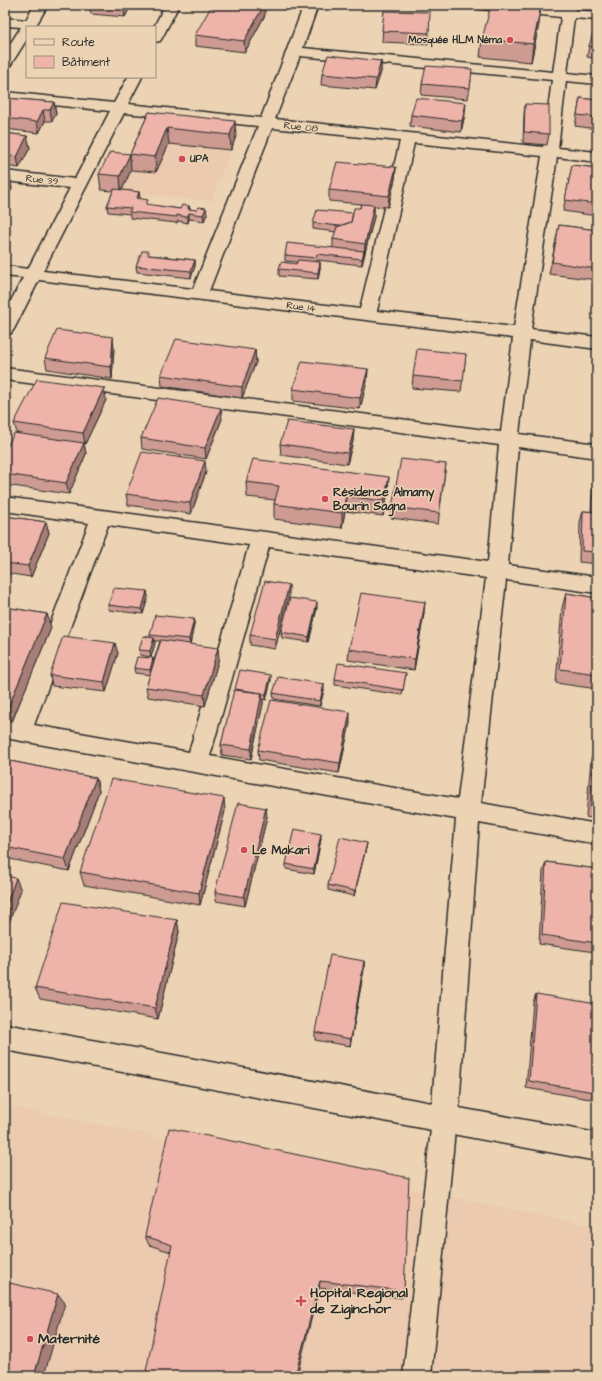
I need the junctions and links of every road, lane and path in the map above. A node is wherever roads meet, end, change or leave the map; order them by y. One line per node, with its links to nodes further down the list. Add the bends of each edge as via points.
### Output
1 (41, 5): 8 (street)
2 (172, 5): 10 (street)
3 (312, 5): 11 (street)
4 (480, 5): 5 (street)
5 (568, 9): 6 (street); 13 (street)
6 (597, 16)
7 (5, 22): 8 (street)
8 (28, 26)
9 (26, 29): 12 (street)
10 (156, 36)
11 (296, 51): 13 (street); 18 (street)
12 (5, 63)
13 (560, 76): 15 (street); 20 (street)
14 (134, 78): 17 (street)
15 (597, 80)
16 (5, 96): 17 (street, Rue 08)
17 (119, 108): 18 (street, Rue 08); 23 (street)
18 (266, 123): 19 (street, Rue 08); 26 (street)
19 (408, 138): 20 (street, Rue 08); 27 (street)
20 (550, 152): 21 (street, Rue 08); 29 (street)
21 (597, 157)
22 (5, 176): 23 (street, Rue 39)
23 (80, 184): 25 (street)
24 (5, 271): 25 (street, Rue 14)
25 (33, 274): 26 (street, Rue 14); 28 (street)
26 (199, 295): 27 (street, Rue 14)
27 (367, 315): 29 (street, Rue 14)
28 (5, 329)
29 (522, 334): 30 (street, Rue 14); 32 (street)
30 (597, 343)
31 (5, 374): 32 (street)
32 (509, 439): 33 (street); 37 (street)
33 (597, 451)
34 (5, 504): 35 (street)
35 (101, 517): 36 (street); 39 (street)
36 (261, 539): 37 (street); 40 (street)
37 (496, 571): 38 (street); 41 (street)
38 (597, 585)
39 (12, 730): 40 (street)
40 (197, 763): 41 (street)
41 (468, 812): 42 (street); 44 (street)
42 (597, 834)
43 (5, 1037): 44 (street)
44 (444, 1120): 45 (street); 46 (lane)
45 (597, 1147)
46 (417, 1376)

